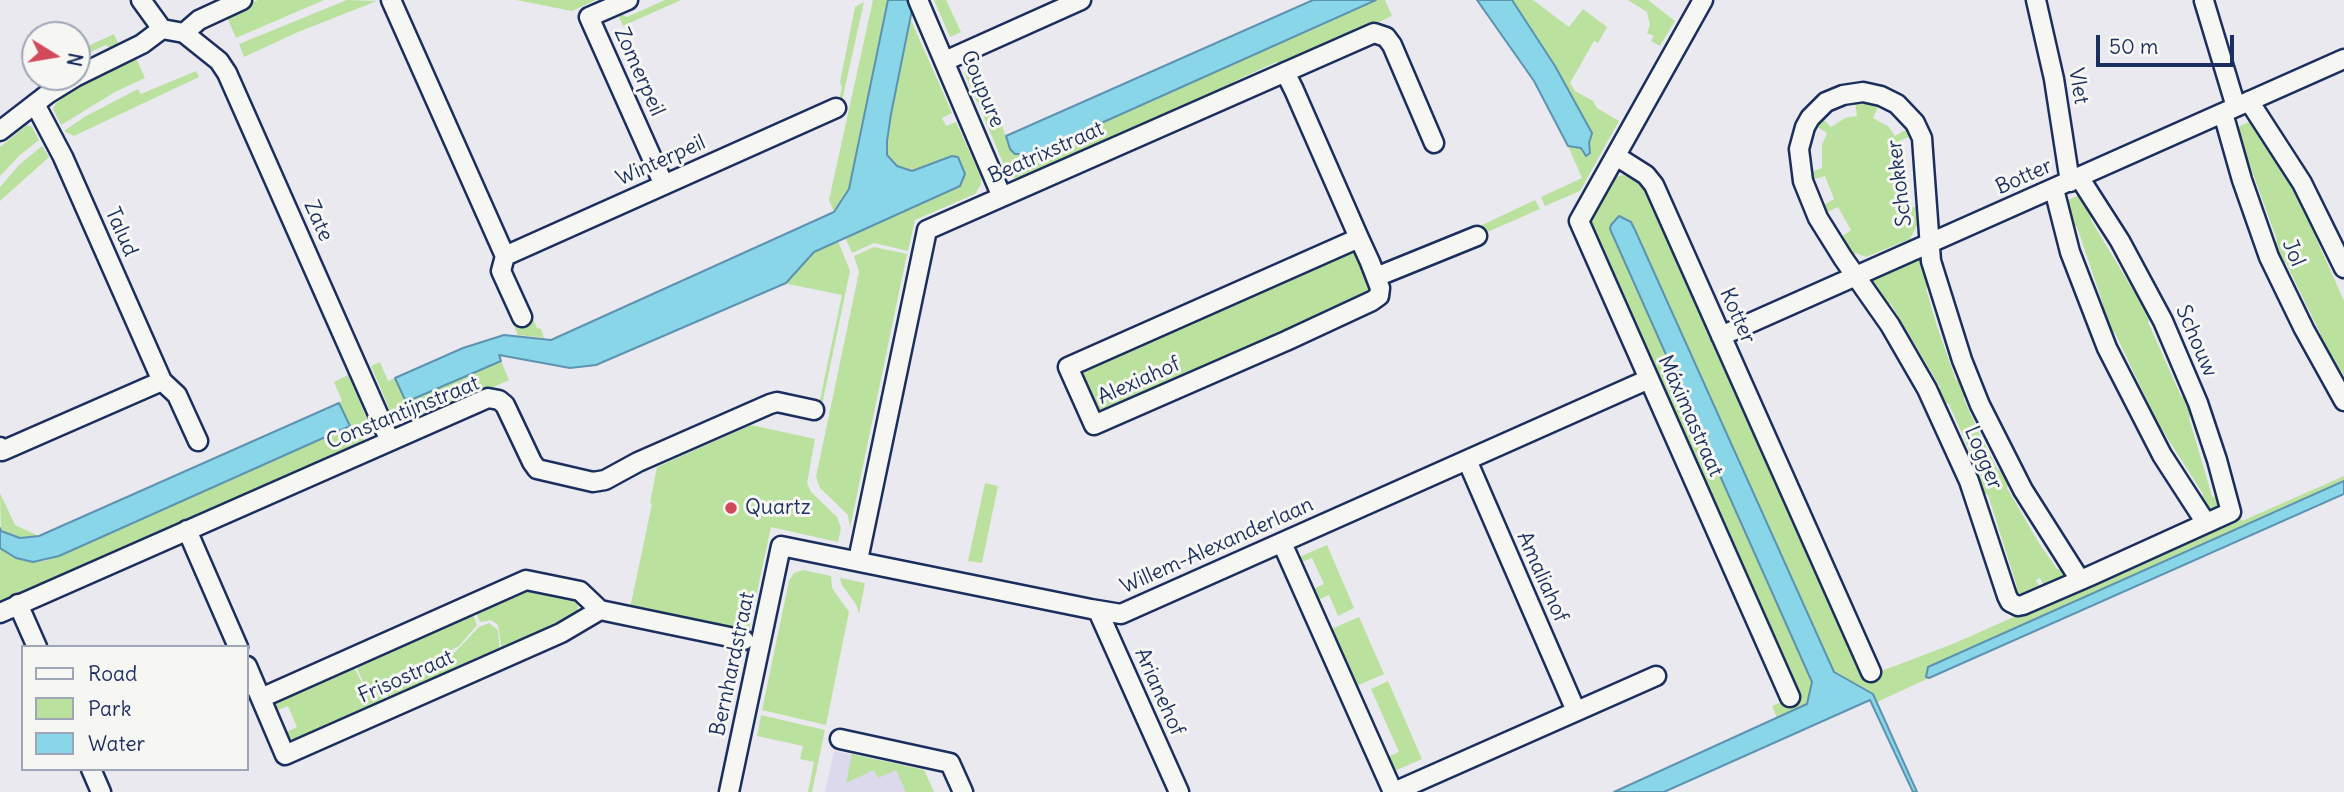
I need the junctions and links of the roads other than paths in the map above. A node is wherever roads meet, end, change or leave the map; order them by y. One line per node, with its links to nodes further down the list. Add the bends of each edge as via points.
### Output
1 (141, 0): 10 (street)
2 (242, 0): 11 (street, via 199,20)
3 (391, 0): 29 (street)
4 (628, 0): 24 (street, Zomerpeil, via 589,16)
5 (918, 0): 13 (street, Coupure)
6 (1081, 0): 13 (street)
7 (1703, 0): 22 (street)
8 (2036, 0): 23 (street, Vlet, via 2051,65)
9 (2204, 1): 18 (street)
10 (162, 29): 11 (street); 14 (street)
11 (184, 33): 40 (street, Zate, via 225,69)
12 (2344, 59): 18 (street, Botter)
13 (945, 61): 25 (street, Coupure)
14 (91, 69)
15 (1285, 72): 21 (street, Beatrixstraat, via 1379,33 1392,45); 25 (street, Beatrixstraat); 27 (street)
16 (54, 91): 17 (street)
17 (34, 104): 20 (street); 36 (street, Talud, via 63,157)
18 (2236, 107): 23 (street, Botter); 30 (street, Jol, via 2302,183); 37 (street, Jol, via 2235,161 2269,257)
19 (836, 108): 24 (street, Winterpeil)
20 (0, 131)
21 (1434, 143)
22 (1616, 156): 34 (street, Kotter, via 1652,182); 35 (street, Máximastraat, via 1579,221)
23 (2067, 183): 28 (street, Botter); 43 (street, via 2070,251 2107,348 2162,456); 43 (street, Schouw, via 2120,241 2154,302 2198,403 2231,512)
24 (664, 185): 29 (street, Winterpeil)
25 (1002, 197): 48 (street, Beatrixstraat, via 927,230)
26 (1477, 236): 32 (street)
27 (1359, 238): 32 (street); 32 (street, Alexiahof, via 1068,367 1094,425 1372,301 1381,292)
28 (1930, 243): 31 (street, Botter); 31 (street, Schokker, via 1922,138 1915,123 1897,104 1881,96 1853,93 1833,98 1805,127 1798,160 1818,218); 49 (street, Logger, via 1944,307 1980,405 2028,500)
29 (505, 256): 33 (street, via 501,271)
30 (2344, 268)
31 (1856, 276): 34 (street, Botter); 49 (street, Logger, via 1890,325 1944,424 1976,499 2010,602 2024,605)
32 (1376, 277)
33 (522, 317)
34 (1721, 336): 58 (street, Kotter)
35 (1649, 379): 42 (street, Willem-Alexanderlaan); 60 (street, Máximastraat)
36 (162, 381): 39 (street, Talud, via 177,395); 41 (street, via 2,451)
37 (2344, 401)
38 (814, 410): 40 (street, Constantijnstraat, via 770,404 593,482 537,469 509,411 495,399 488,398)
39 (198, 441)
40 (390, 441): 44 (street, Constantijnstraat)
41 (0, 447)
42 (1467, 460): 45 (street, Willem-Alexanderlaan); 62 (street, Amaliahof)
43 (2206, 523): 47 (street, Schouw)
44 (187, 530): 50 (street, Constantijnstraat); 56 (street)
45 (1282, 543): 52 (street, Willem-Alexanderlaan, via 1121,614); 69 (street)
46 (781, 546): 48 (street, Willem-Alexanderlaan); 66 (street, Bernhardstraat)
47 (2145, 551): 49 (street, Logger)
48 (858, 560): 52 (street, Willem-Alexanderlaan)
49 (2080, 580)
50 (18, 604): 53 (street, Constantijnstraat); 55 (street)
51 (600, 610): 54 (street, Frisostraat); 61 (street, Frisostraat, via 580,591 526,580); 61 (street, Frisostraat, via 561,633 285,755)
52 (1098, 611): 68 (street, Arianehof)
53 (0, 613)
54 (744, 640)
55 (36, 645)
56 (237, 645)
57 (248, 668): 61 (street, Frisostraat)
58 (1871, 672)
59 (1656, 676): 62 (street)
60 (1790, 697)
61 (261, 698)
62 (1576, 711): 69 (street)
63 (840, 739): 67 (street, via 950,763)
64 (92, 771): 65 (street)
65 (101, 792)
66 (729, 792)
67 (963, 792)
68 (1178, 792)
69 (1394, 792)

